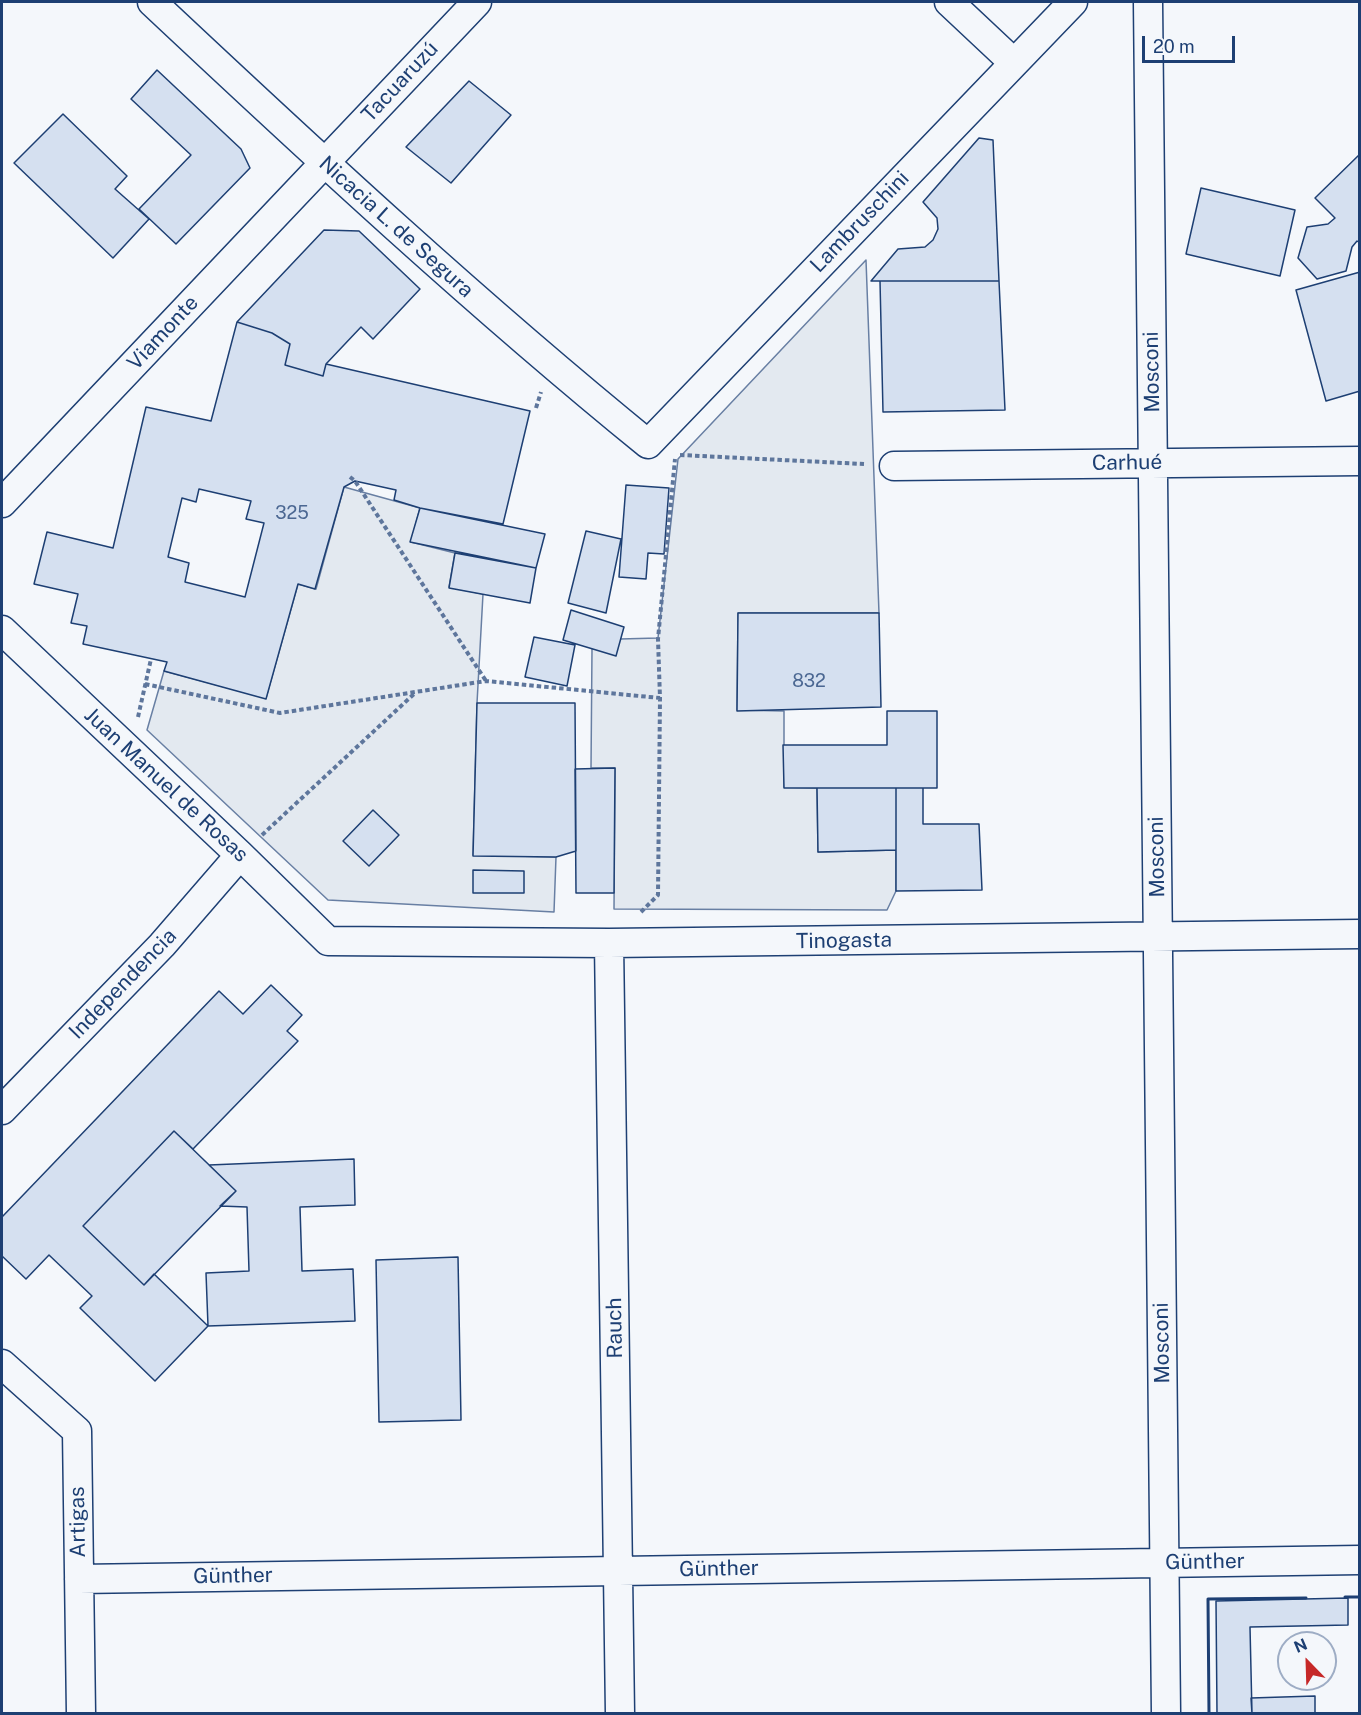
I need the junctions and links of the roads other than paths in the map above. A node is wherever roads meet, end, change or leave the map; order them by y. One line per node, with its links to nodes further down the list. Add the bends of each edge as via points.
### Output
1 (152, 2): 7 (street, Nicacia L. de Segura)
2 (477, 2): 7 (street, Tacuaruzú)
3 (949, 2): 6 (street)
4 (1073, 2): 6 (street, Lambruschini)
5 (1149, 2): 10 (street, Mosconi)
6 (1014, 63): 8 (street, Lambruschini)
7 (324, 163): 8 (street, Nicacia L. de Segura, via 550,364); 12 (street, Viamonte)
8 (648, 444)
9 (1359, 461): 10 (street, Carhué)
10 (1153, 463): 11 (street, Carhué); 16 (street, Mosconi)
11 (894, 466)
12 (2, 503)
13 (2, 630): 14 (street, Juan Manuel de Rosas)
14 (240, 855): 17 (street, Juan Manuel de Rosas); 19 (street, Independencia, via 162,945)
15 (1359, 934): 16 (street, Tinogasta)
16 (1158, 937): 18 (street, Tinogasta); 22 (street, Mosconi)
17 (328, 941): 18 (street, Tinogasta)
18 (609, 943): 23 (street, Rauch)
19 (2, 1110)
20 (2, 1364): 24 (street, Artigas, via 77,1431)
21 (1359, 1560): 22 (street, Günther)
22 (1165, 1563): 23 (street, Günther); 27 (street, Mosconi)
23 (618, 1571): 24 (street, Günther); 26 (street, Rauch)
24 (79, 1579): 25 (street, Artigas)
25 (81, 1713)
26 (620, 1713)
27 (1166, 1713)

